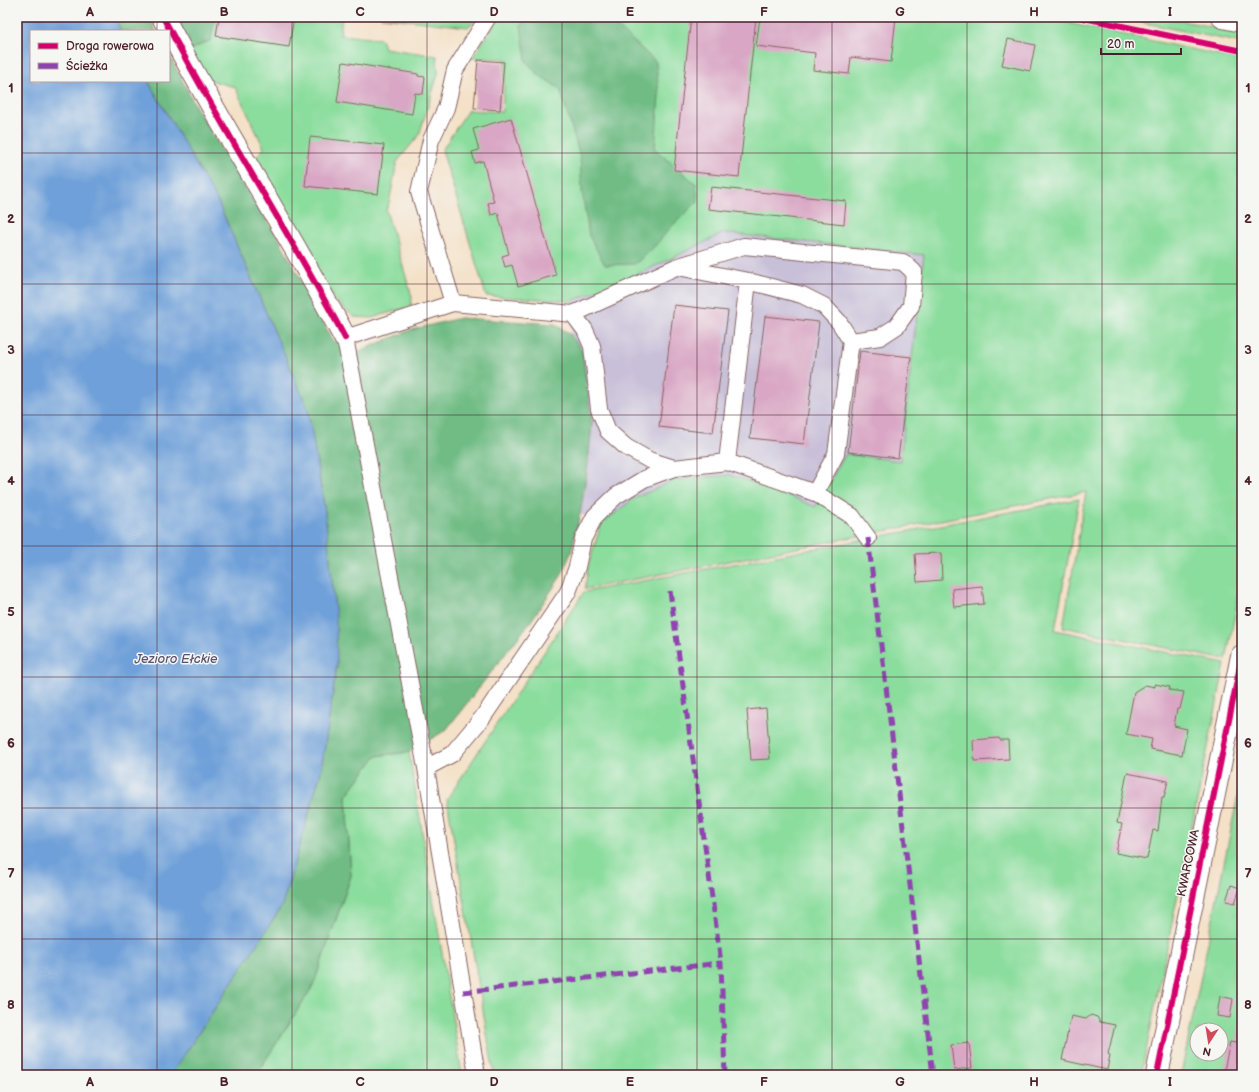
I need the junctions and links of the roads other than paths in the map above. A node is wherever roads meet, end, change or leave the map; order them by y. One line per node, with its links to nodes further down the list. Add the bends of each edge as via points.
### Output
1 (163, 17): 5 (street)
2 (488, 17): 9 (lane, via 455,70 446,108 431,140 419,192)
3 (1223, 17): 4 (street)
4 (1242, 21)
5 (170, 30)
6 (170, 30): 11 (street, via 194,76 310,272)
7 (676, 266): 8 (lane); 10 (lane); 12 (lane, via 744,246 903,262 914,272 911,306 897,326 880,337)
8 (748, 280): 12 (lane, via 802,295 824,306 840,322); 13 (lane)
9 (453, 303): 10 (lane); 11 (lane)
10 (573, 314): 14 (lane, via 585,330 592,346 599,408 608,431 632,451)
11 (345, 338): 18 (lane)
12 (851, 341): 15 (lane, via 836,454)
13 (726, 462): 14 (lane); 15 (lane)
14 (674, 468): 18 (lane, via 644,479 621,493 595,516 582,539 568,592 482,717 452,754)
15 (815, 493): 16 (lane, via 852,516)
16 (868, 538)
17 (1242, 656): 20 (street, KWARCOWA)
18 (426, 768): 19 (lane)
19 (477, 1075)
20 (1157, 1075)

